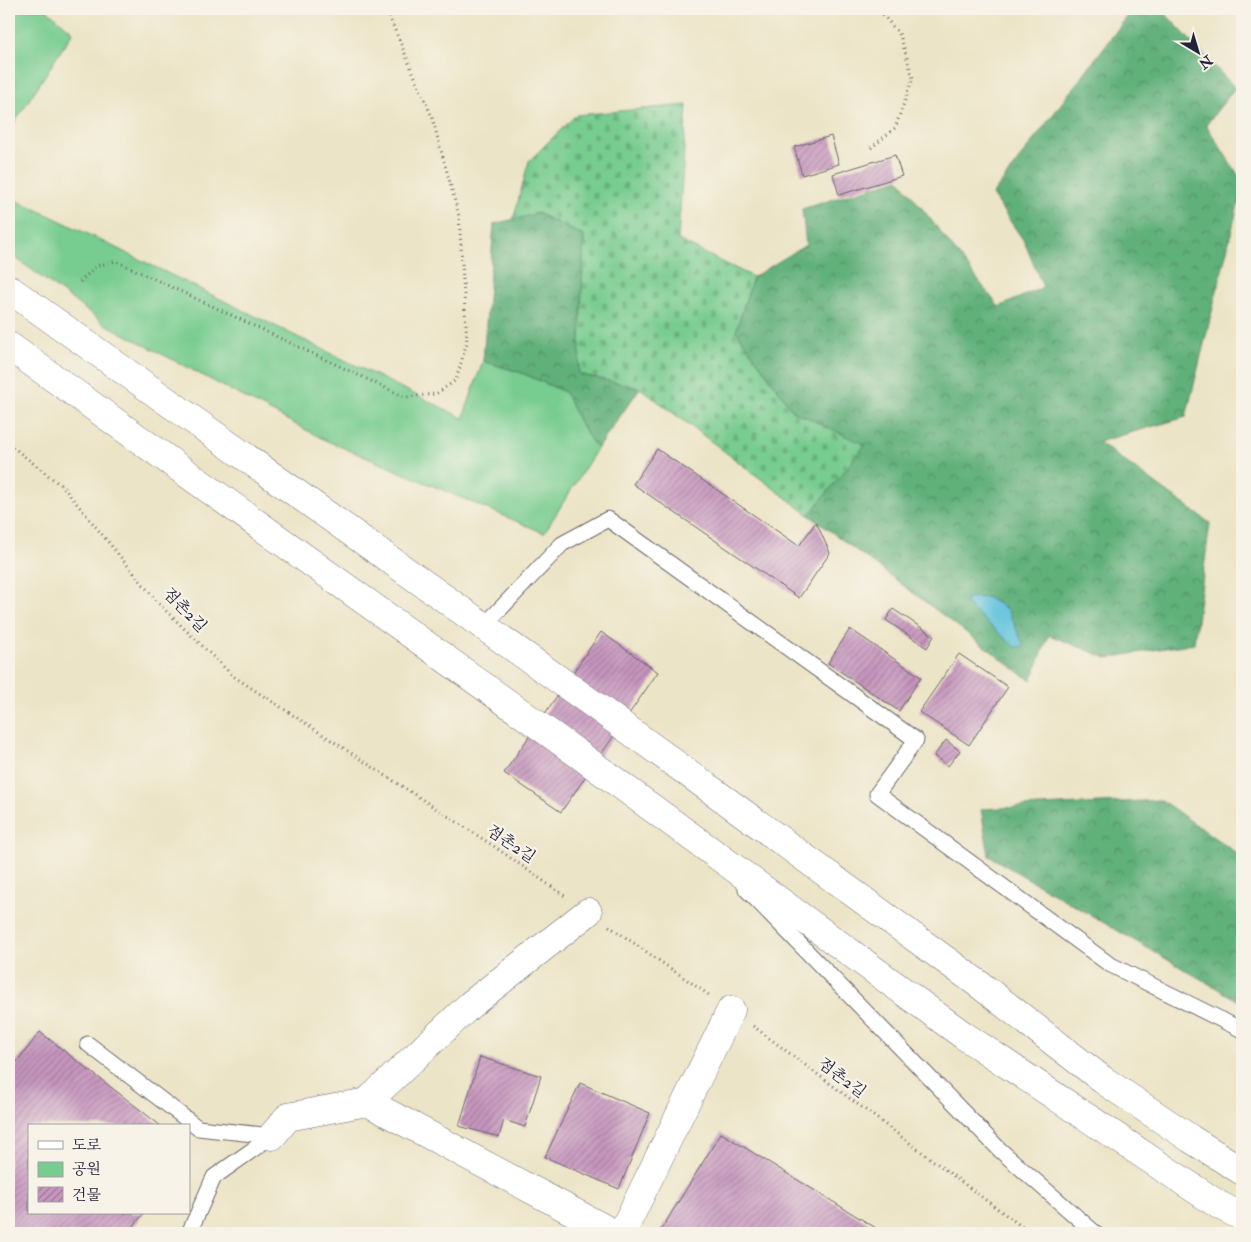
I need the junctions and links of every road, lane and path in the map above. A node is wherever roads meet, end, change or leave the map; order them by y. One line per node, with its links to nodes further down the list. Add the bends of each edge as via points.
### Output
1 (386, 9): 4 (path, via 432,117 460,216 467,342 456,380 436,394 405,397 116,261 96,266)
2 (878, 9): 3 (path, via 900,34 913,78 895,128)
3 (871, 148)
4 (80, 282)
5 (9, 289): 8 (main road)
6 (9, 346): 9 (main road)
7 (9, 444): 10 (path, 점촌2길, via 63,487 160,605 233,676 492,845)
8 (484, 626): 12 (lane, via 562,544 608,519 916,740 877,794 1108,964); 16 (main road, via 972,980 1103,1080 1190,1140)
9 (701, 844): 17 (main road, via 963,1035 1218,1205); 22 (lane, via 1000,1150)
10 (588, 912): 11 (path, 점촌2길); 14 (main road, via 470,1005)
11 (731, 1010): 20 (main road); 21 (path, 점촌2길)
12 (1242, 1030)
13 (88, 1044): 15 (lane, via 198,1128)
14 (367, 1102): 15 (main road, via 288,1117); 19 (main road)
15 (272, 1136): 18 (lane, via 214,1177)
16 (1242, 1171)
17 (1242, 1217)
18 (189, 1233)
19 (613, 1233)
20 (622, 1233)
21 (1030, 1233)
22 (1095, 1233)

